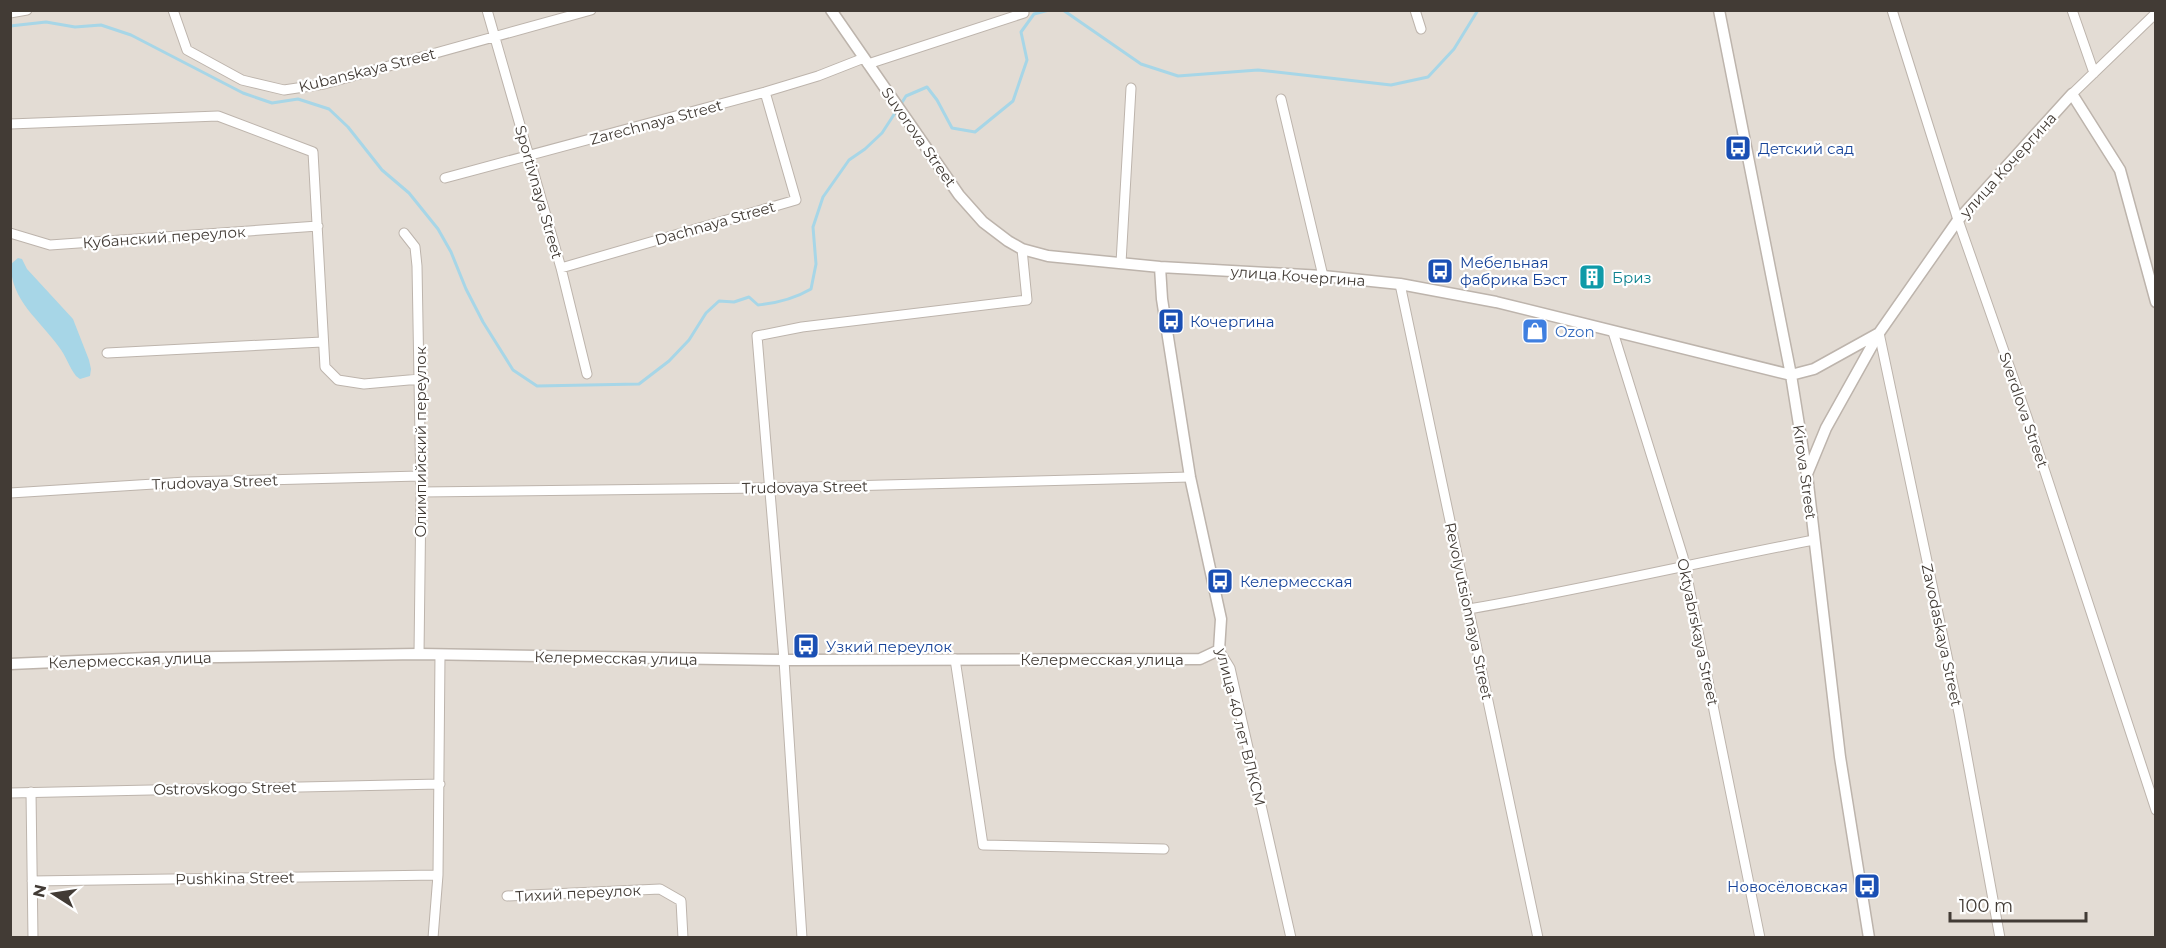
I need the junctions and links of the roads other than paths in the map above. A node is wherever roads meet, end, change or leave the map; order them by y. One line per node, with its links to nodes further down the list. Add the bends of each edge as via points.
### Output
1 (27, 10): 10 (street)
2 (173, 10): 14 (street, Kubanskaya Street, via 188,50 242,80 284,90 324,84)
3 (487, 10): 14 (street, Sportivnaya Street)
4 (591, 10): 14 (street, Kubanskaya Street)
5 (831, 10): 15 (street, Suvorova Street)
6 (1415, 10): 13 (street)
7 (1719, 10): 40 (street, Kirova Street)
8 (1892, 10): 24 (street, Sverdlova Street)
9 (2072, 10): 16 (street)
10 (10, 13)
11 (1024, 13): 15 (street, Zarechnaya Street)
12 (2156, 13): 16 (street, улица Кочергина)
13 (1421, 28)
14 (495, 38): 22 (street, Sportivnaya Street)
15 (866, 61): 18 (street, Zarechnaya Street); 28 (street, Suvorova Street, via 959,195 983,222)
16 (2094, 73): 19 (street, улица Кочергина)
17 (1131, 88): 29 (street)
18 (765, 92): 22 (street, Zarechnaya Street); 31 (street, Dachnaya Street, via 796,200)
19 (2072, 94): 24 (street, улица Кочергина); 34 (street, via 2120,170)
20 (1281, 99): 32 (street)
21 (10, 124): 25 (street, via 218,116 314,152)
22 (528, 157): 23 (street, Zarechnaya Street); 31 (street, Sportivnaya Street)
23 (445, 178)
24 (1958, 220): 36 (street, улица Кочергина); 60 (street, Sverdlova Street)
25 (318, 226): 26 (street, Кубанский переулок, via 50,245); 37 (street)
26 (10, 233)
27 (404, 233): 41 (street, Олимпийский переулок, via 415,247)
28 (1022, 249): 29 (street, улица Кочергина, via 1048,256); 45 (street, via 1027,300 757,336)
29 (1121, 263): 30 (street, улица Кочергина)
30 (1160, 267): 32 (street, улица Кочергина); 44 (street, улица 40 лет ВЛКСМ)
31 (561, 268): 39 (street, Sportivnaya Street)
32 (1323, 276): 33 (street, улица Кочергина)
33 (1401, 284): 35 (street, улица Кочергина, via 1496,302); 50 (street, Revolyutsionnaya Street)
34 (2156, 302)
35 (1612, 332): 40 (street, улица Кочергина); 49 (street, Oktyabrskaya Street)
36 (1879, 333): 40 (street, улица Кочергина, via 1814,369); 42 (street, улица Кочергина, via 1837,406); 73 (street, Zavodaskaya Street, via 1959,713)
37 (322, 342): 38 (street); 41 (street, via 325,367 338,380 364,384)
38 (107, 353)
39 (587, 374)
40 (1791, 375): 42 (street, Kirova Street)
41 (420, 379): 43 (street, Олимпийский переулок)
42 (1806, 475): 48 (street, Kirova Street)
43 (420, 476): 46 (street, Олимпийский переулок); 47 (street, Trudovaya Street, via 186,482)
44 (1190, 477): 45 (street, Trudovaya Street); 51 (street, улица 40 лет ВЛКСМ, via 1221,619)
45 (769, 488): 46 (street, Trudovaya Street); 55 (street)
46 (421, 492): 52 (street, Олимпийский переулок)
47 (10, 493)
48 (1814, 540): 49 (street); 72 (street, Kirova Street, via 1840,758)
49 (1684, 565): 50 (street, via 1580,590); 71 (street, Oktyabrskaya Street)
50 (1469, 609): 70 (street, Revolyutsionnaya Street)
51 (1219, 650): 54 (street, Келермесская улица, via 1200,659); 69 (street, улица 40 лет ВЛКСМ, via 1230,668)
52 (419, 654): 53 (street, Келермесская улица); 56 (street, Келермесская улица)
53 (440, 655): 55 (street, Келермесская улица); 57 (street)
54 (955, 659): 55 (street, Келермесская улица); 61 (street, via 983,845)
55 (784, 660): 68 (street)
56 (10, 664)
57 (440, 784): 58 (street, Ostrovskogo Street); 62 (street)
58 (31, 792): 59 (street, Ostrovskogo Street); 63 (street)
59 (10, 793)
60 (2156, 810)
61 (1164, 849)
62 (438, 875): 63 (street, Pushkina Street); 66 (street)
63 (32, 881): 65 (street)
64 (507, 896): 67 (street, Тихий переулок, via 660,889 681,901)
65 (33, 938)
66 (433, 938)
67 (683, 938)
68 (802, 938)
69 (1291, 938)
70 (1538, 938)
71 (1760, 938)
72 (1869, 938)
73 (2000, 938)

